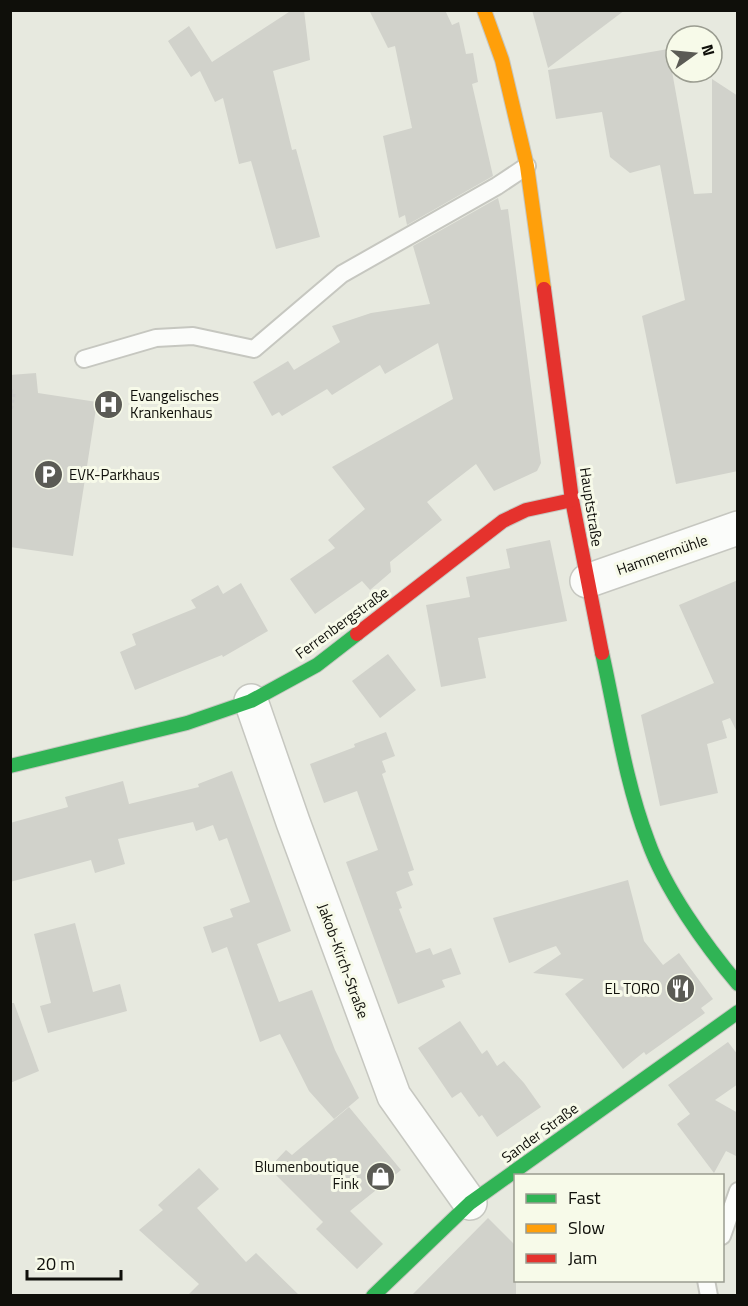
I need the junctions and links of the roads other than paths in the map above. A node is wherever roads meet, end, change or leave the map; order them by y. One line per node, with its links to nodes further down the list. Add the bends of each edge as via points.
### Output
1 (484, 10): 2 (main road, Hauptstraße, via 502,60)
2 (527, 166): 3 (lane, via 342,274 254,349 193,336 156,338); 4 (main road, Hauptstraße)
3 (84, 360)
4 (572, 500): 6 (main road, Hauptstraße); 7 (main road, Ferrenbergstraße, via 526,510 503,521 317,665)
5 (738, 528): 6 (street, Hammermühle)
6 (586, 581): 9 (main road, Hauptstraße, via 634,800 648,842 681,906 710,951)
7 (252, 701): 8 (main road, Ferrenbergstraße, via 187,723); 12 (street, Jakob-Kirch-Straße, via 292,822 394,1096)
8 (10, 766)
9 (738, 984)
10 (738, 1012): 12 (main road, Sander Straße)
11 (738, 1191): 13 (lane)
12 (470, 1203): 14 (main road, Sander Straße)
13 (724, 1233)
14 (373, 1296)

